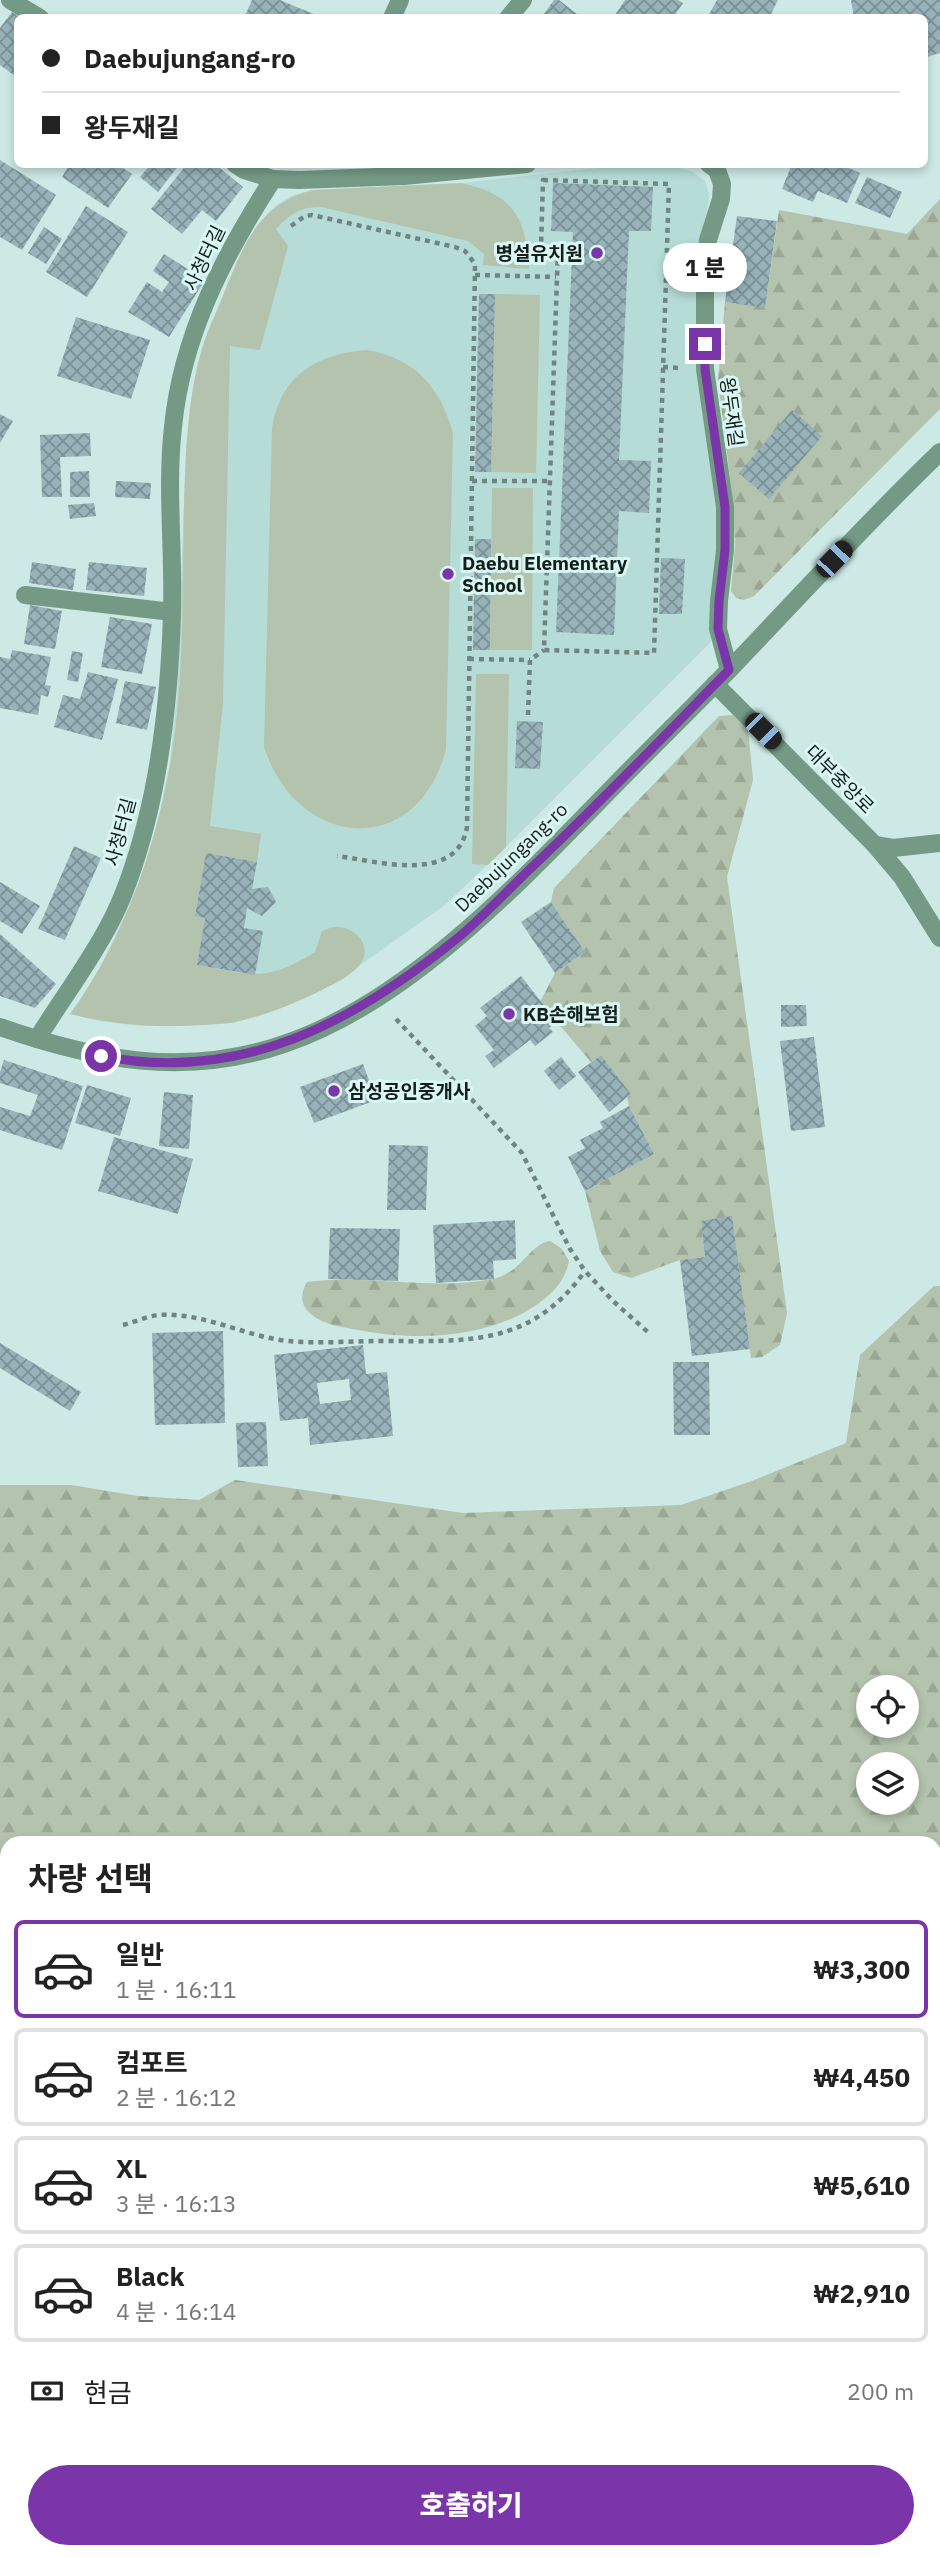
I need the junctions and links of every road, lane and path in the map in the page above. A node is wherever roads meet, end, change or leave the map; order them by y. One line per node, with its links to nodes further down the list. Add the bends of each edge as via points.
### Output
1 (10, 0): 3 (street)
2 (523, 0): 4 (street)
3 (33, 14)
4 (511, 14)
5 (241, 168): 9 (street)
6 (307, 168): 10 (street)
7 (486, 168): 10 (street)
8 (714, 168): 22 (street, 왕두재길, via 722,184 705,269 705,369 725,507 718,629)
9 (273, 179): 10 (street); 18 (street, 사청터길, via 212,285 181,378 169,476)
10 (299, 180)
11 (291, 226): 12 (path, via 312,215 455,247 471,257)
12 (474, 275): 13 (path); 15 (path)
13 (556, 277): 16 (path); 19 (path, via 558,249 541,248 543,180 670,184 654,653)
14 (940, 452): 22 (street, Daebujungang-ro)
15 (472, 481): 16 (path); 20 (path)
16 (550, 481): 19 (path)
17 (25, 595): 18 (street)
18 (172, 612): 31 (street, 사청터길, via 157,767 129,878 108,927)
19 (544, 650): 21 (path)
20 (469, 659): 21 (path); 27 (path, via 465,839 447,857 423,866)
21 (530, 660): 24 (path)
22 (729, 670): 23 (street, Daebujungang-ro)
23 (715, 684): 26 (street, 대부중앙로); 29 (street, Daebujungang-ro, via 462,934)
24 (528, 715)
25 (940, 843): 26 (street, via 892,848)
26 (875, 845): 28 (street, 대부중앙로, via 902,877)
27 (337, 856)
28 (940, 938)
29 (378, 997): 31 (street, Daebujungang-ro, via 285,1044 212,1060 123,1060); 32 (path, via 522,1153 569,1249)
30 (0, 1027): 31 (street, Daebujungang-ro)
31 (37, 1039)
32 (585, 1271): 33 (path, via 547,1313 516,1329 480,1338 289,1341 185,1316 157,1315); 34 (path)
33 (123, 1325)
34 (650, 1334)

